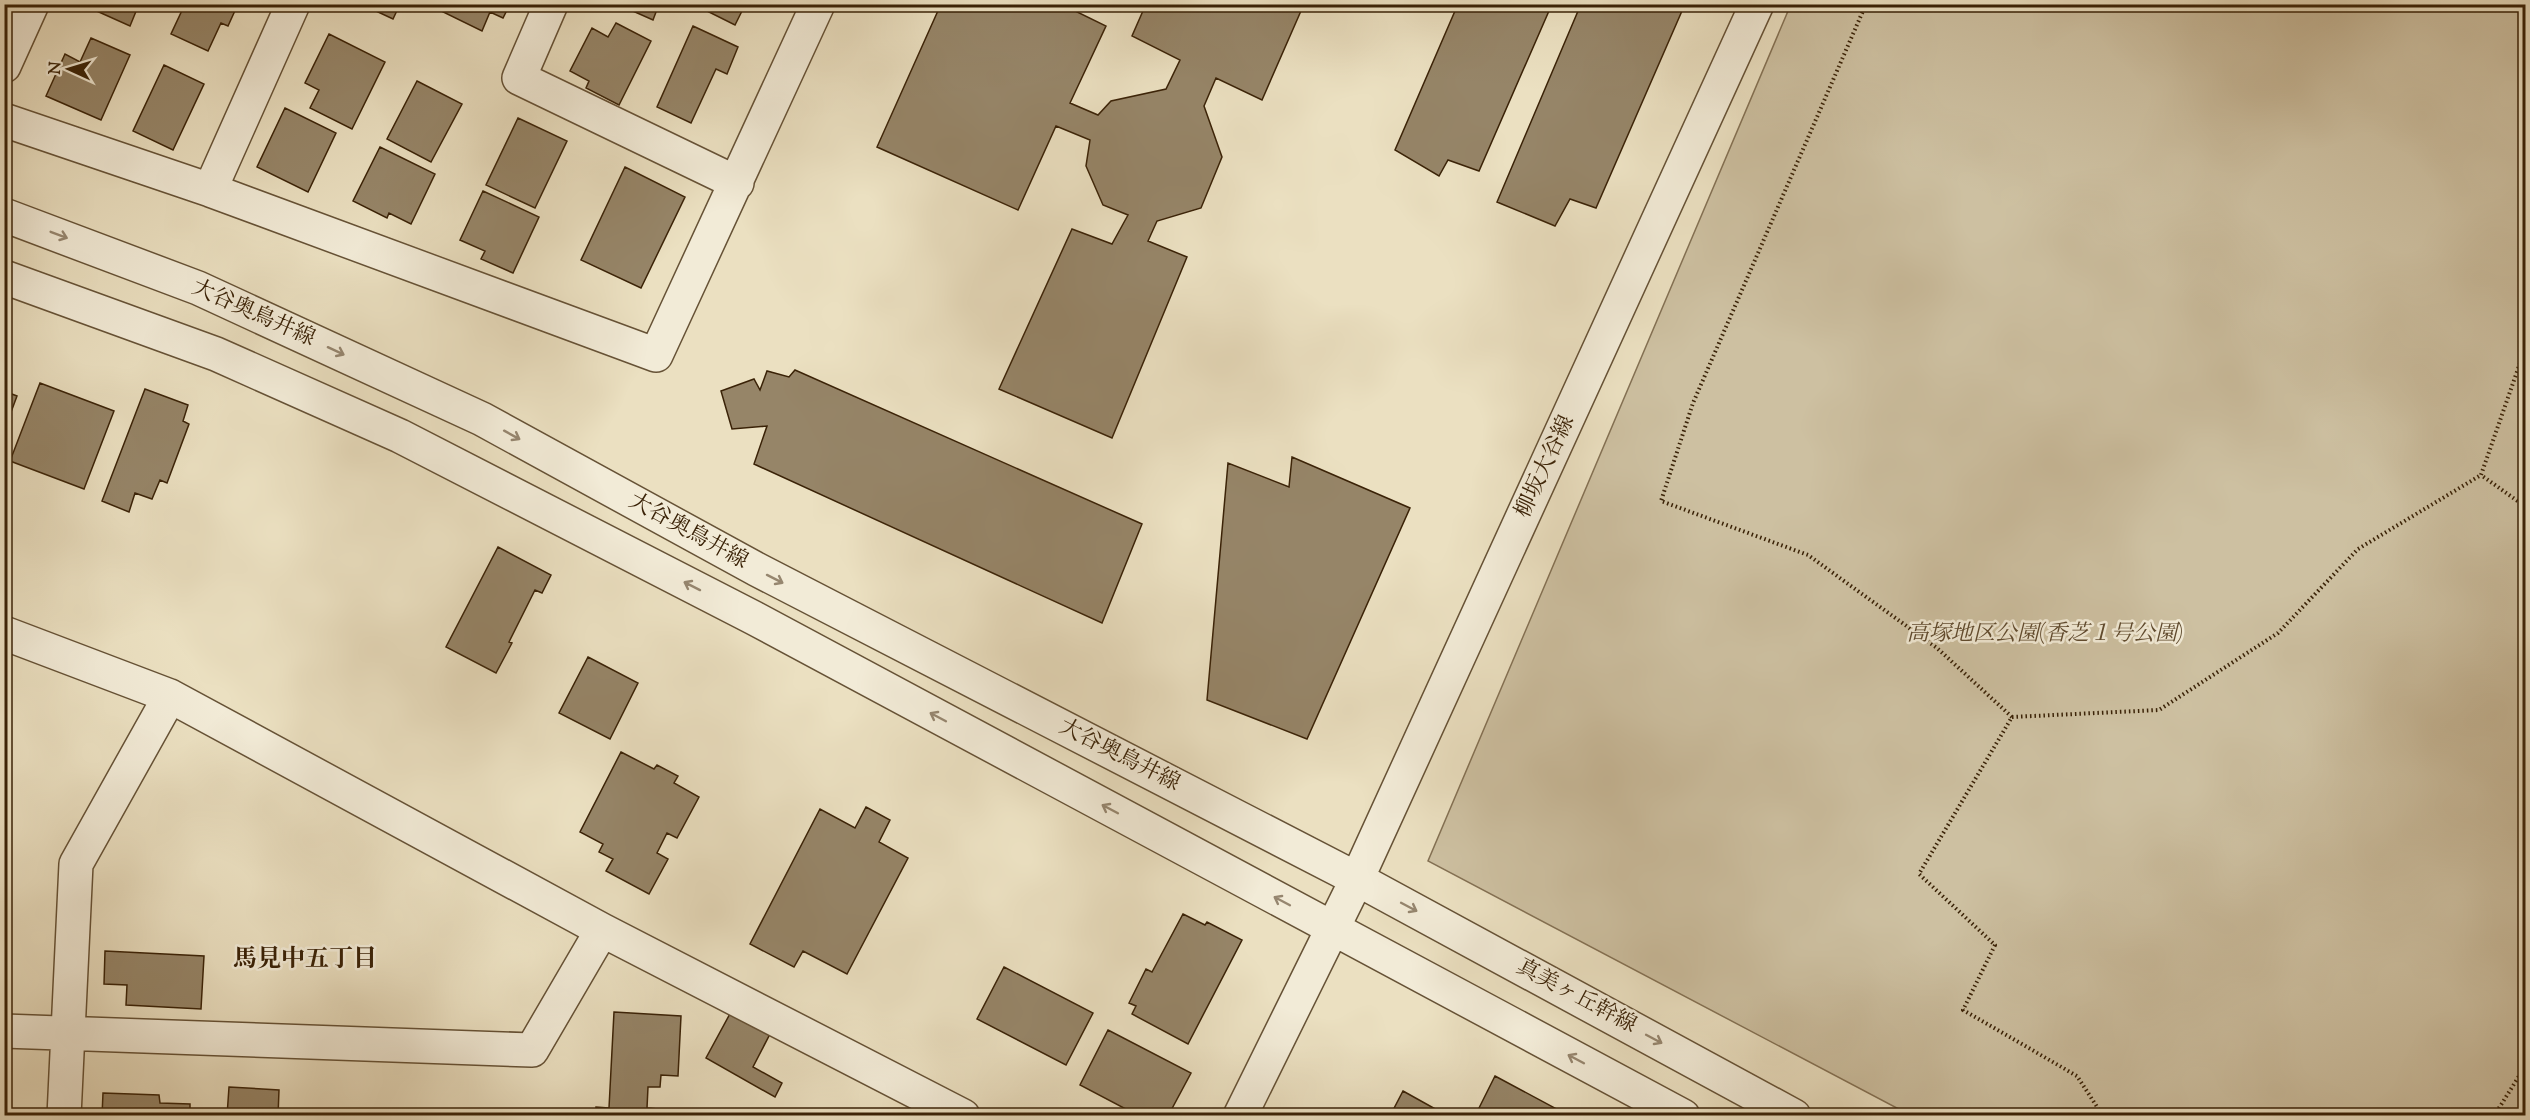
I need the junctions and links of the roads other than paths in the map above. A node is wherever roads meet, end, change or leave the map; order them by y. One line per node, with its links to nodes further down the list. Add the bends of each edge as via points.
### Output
1 (32, 4): 6 (street)
2 (293, 4): 9 (street)
3 (551, 4): 8 (street, via 519,78)
4 (818, 4): 8 (street)
5 (1757, 4): 14 (street, 柳坂大谷線)
6 (4, 66)
7 (4, 120): 9 (street)
8 (737, 183): 9 (street, via 656,355)
9 (210, 190)
10 (4, 215): 14 (street, 大谷奥鳥井線, one-way to 14, via 198,288 482,418 756,569)
11 (4, 276): 15 (street, 大谷奥鳥井線, one-way to 11, via 754,618 400,436 216,354)
12 (4, 633): 13 (street)
13 (170, 696): 16 (street); 18 (street, via 76,864)
14 (1357, 879): 15 (street, 柳坂大谷線); 23 (street, 真美ヶ丘幹線, one-way to 23)
15 (1334, 929): 21 (street, 柳坂大谷線); 22 (street, one-way to 15)
16 (602, 930): 18 (street, via 532,1050); 20 (street)
17 (4, 1031): 18 (street)
18 (67, 1033): 19 (street)
19 (64, 1116)
20 (963, 1116)
21 (1240, 1116)
22 (1683, 1116)
23 (1794, 1116)

